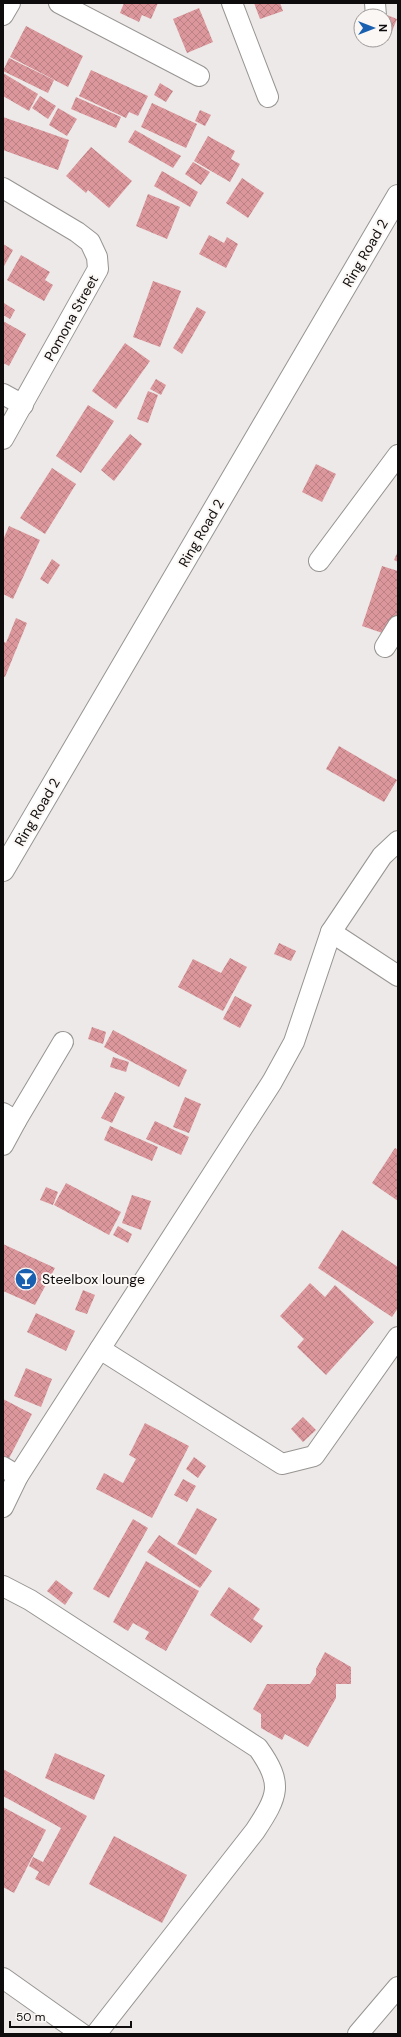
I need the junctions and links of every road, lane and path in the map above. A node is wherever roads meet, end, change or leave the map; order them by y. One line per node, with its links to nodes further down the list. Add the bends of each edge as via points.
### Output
1 (10, 3): 4 (street)
2 (59, 3): 5 (street)
3 (232, 3): 6 (street)
4 (3, 15)
5 (199, 76)
6 (268, 97)
7 (3, 188): 10 (street, Pomona Street, via 77,232 90,242 97,257 98,269)
8 (398, 196): 17 (main road, Ring Road 2)
9 (3, 394): 10 (street)
10 (23, 405): 11 (street, Pomona Street)
11 (3, 439)
12 (397, 457): 13 (street)
13 (319, 561)
14 (398, 626): 15 (street)
15 (385, 647)
16 (398, 841): 18 (street, via 382,856)
17 (3, 870)
18 (331, 932): 19 (street); 24 (street, via 294,1042 272,1082)
19 (398, 976)
20 (63, 1042): 21 (street)
21 (10, 1117): 22 (street)
22 (3, 1145)
23 (398, 1337): 24 (street, via 314,1456 282,1464)
24 (100, 1349): 25 (street)
25 (10, 1472): 26 (street)
26 (3, 1507)
27 (3, 1586): 31 (street, via 30,1600 258,1748 270,1764 276,1784 272,1806 255,1831)
28 (3, 1978): 30 (street)
29 (398, 1987): 32 (street)
30 (82, 2034)
31 (96, 2034)
32 (358, 2034)

